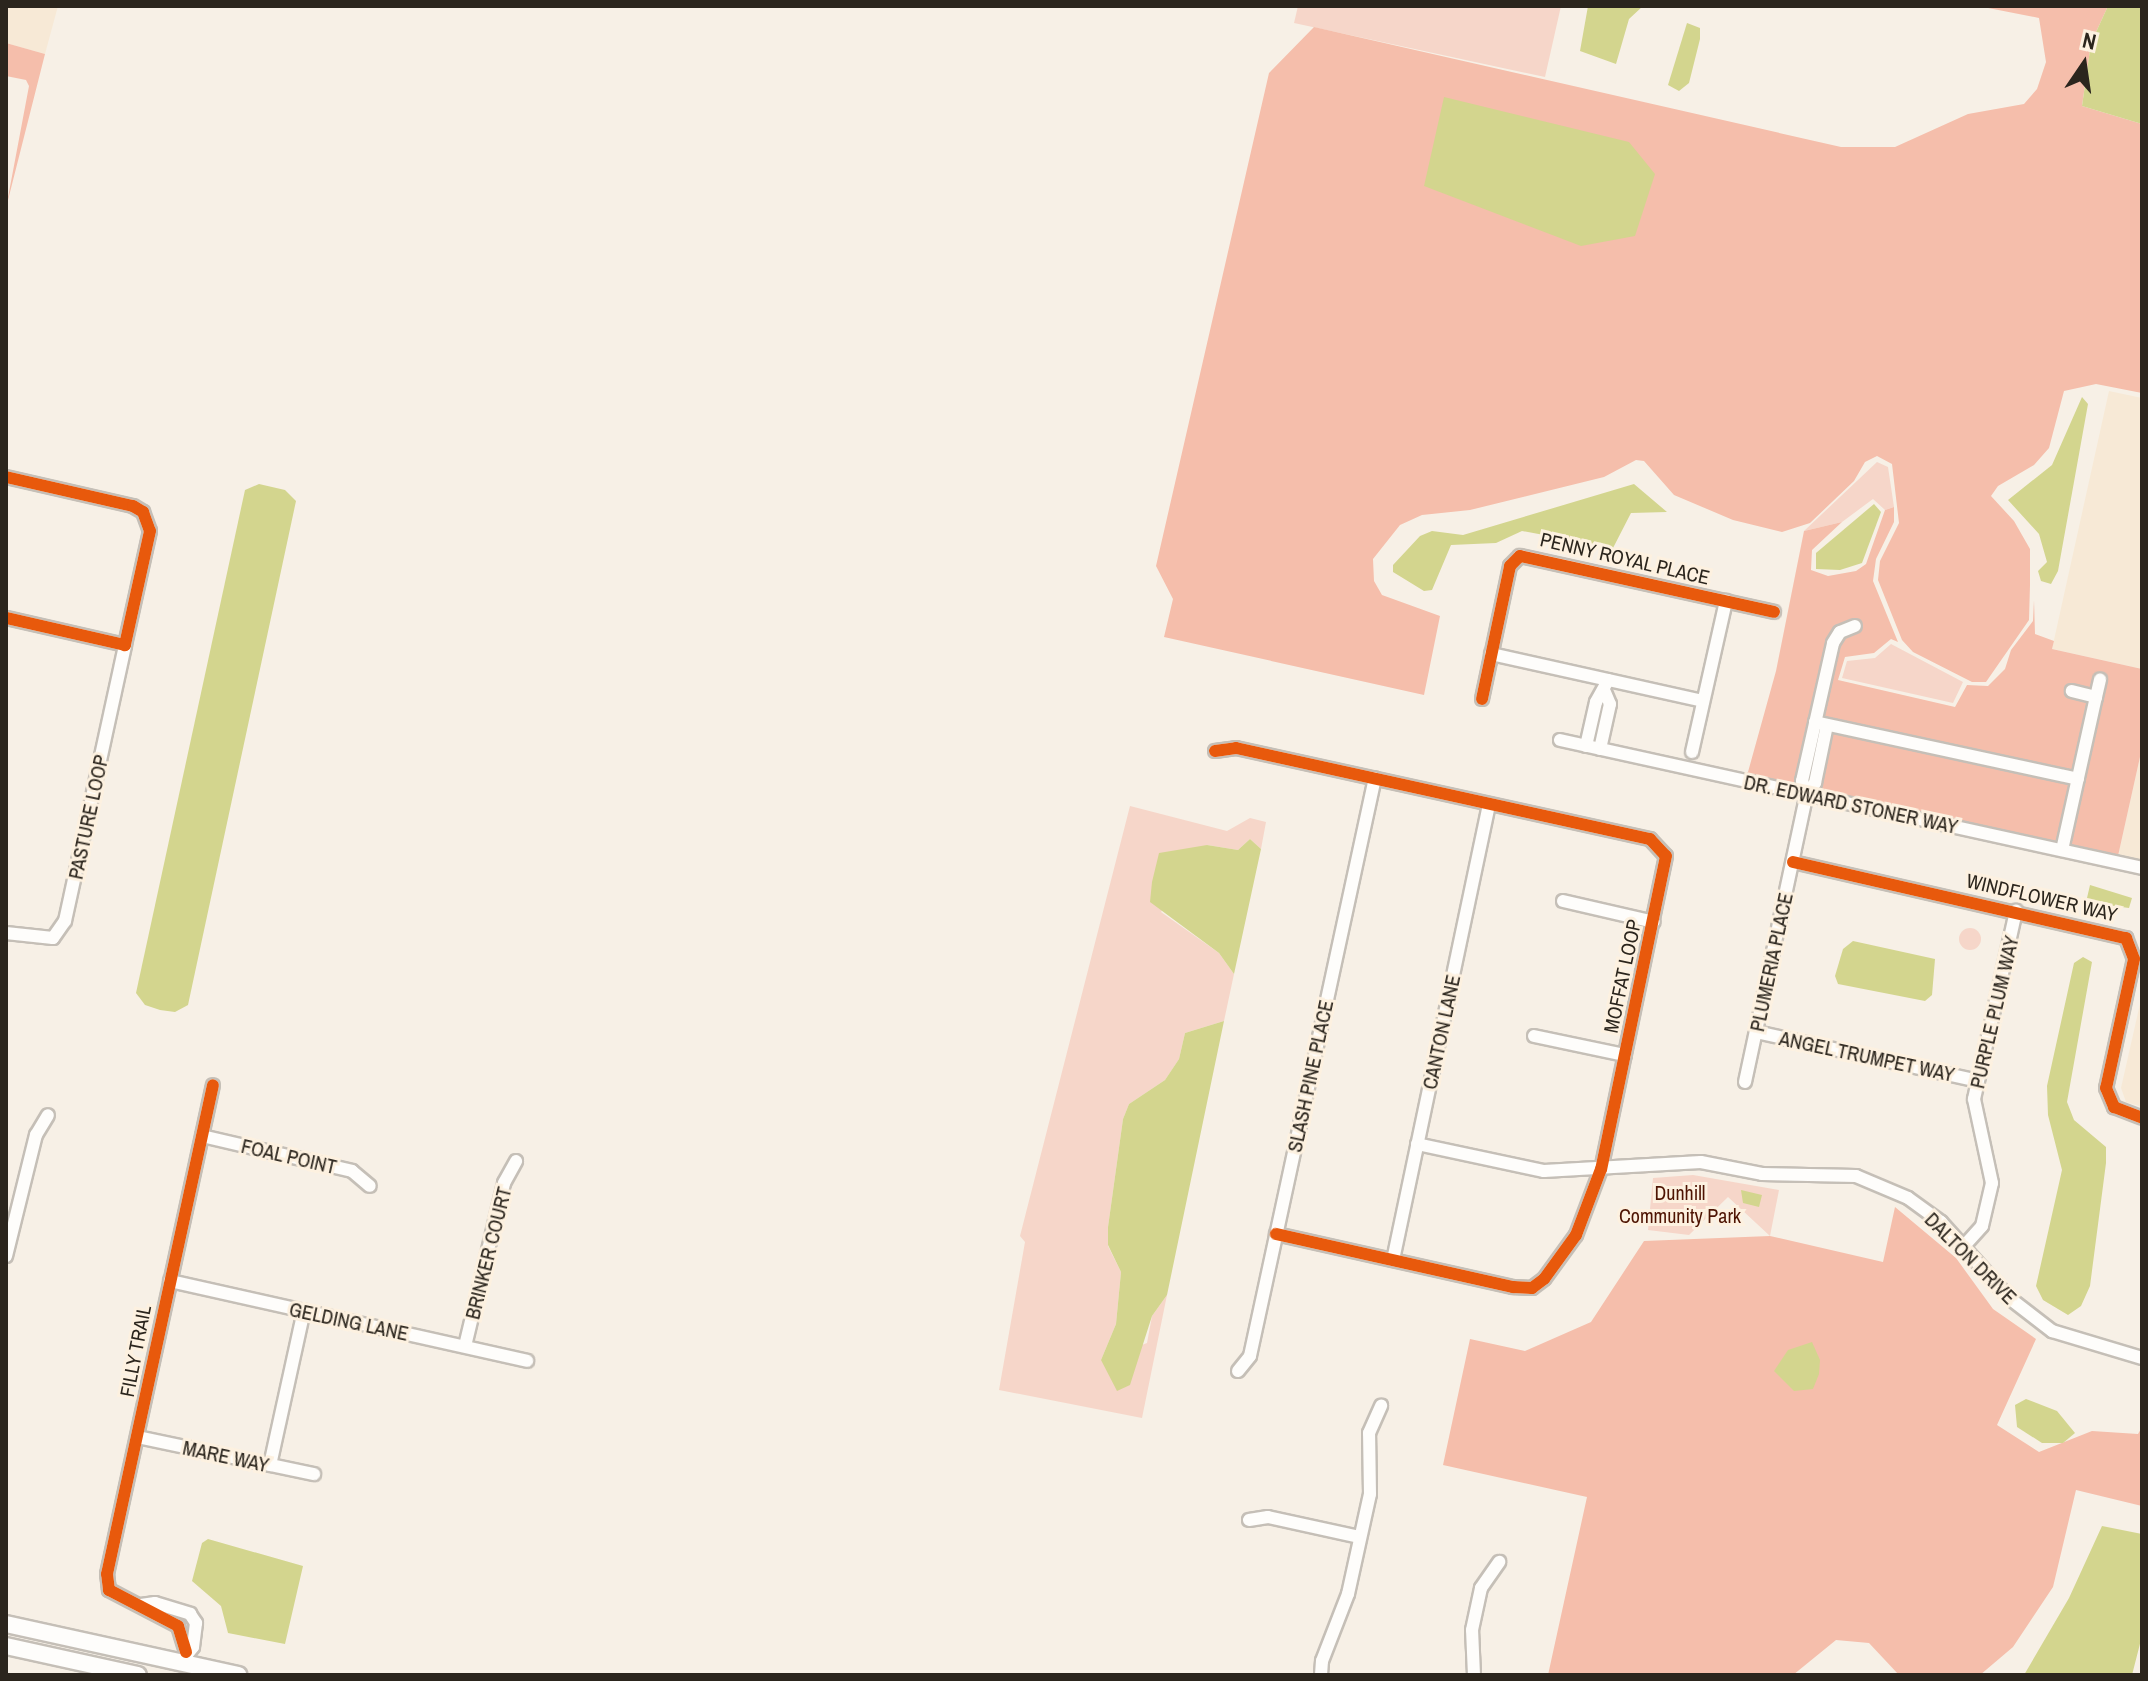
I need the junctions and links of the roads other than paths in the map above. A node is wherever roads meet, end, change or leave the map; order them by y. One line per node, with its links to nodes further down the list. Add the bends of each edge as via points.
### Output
1 (6, 477): 6 (street, via 143,512 150,531)
2 (1726, 601): 3 (street, PENNY ROYAL PLACE); 7 (street, PENNY ROYAL PLACE, via 1520,556 1510,566); 13 (street)
3 (1774, 612)
4 (6, 618): 6 (street)
5 (1855, 626): 16 (street, PLUMERIA PLACE, via 1840,632 1833,643)
6 (125, 645): 32 (street, PASTURE LOOP, via 65,921 53,938)
7 (1491, 654): 9 (street); 12 (street, PENNY ROYAL PLACE)
8 (2100, 679): 11 (street)
9 (1607, 686): 13 (street); 14 (street); 15 (street)
10 (2072, 691): 11 (street)
11 (2096, 697): 23 (street)
12 (1482, 699)
13 (1703, 701): 21 (street)
14 (1593, 714): 15 (street); 18 (street)
15 (1607, 717): 19 (street)
16 (1821, 723): 23 (street); 24 (street, PLUMERIA PLACE)
17 (1560, 740): 18 (street, DR. EDWARD STONER WAY)
18 (1586, 746): 19 (street, DR. EDWARD STONER WAY)
19 (1600, 749): 24 (street, DR. EDWARD STONER WAY)
20 (1215, 751): 22 (street, MOFFAT LOOP, via 1236,748)
21 (1692, 752)
22 (1375, 778): 25 (street, MOFFAT LOOP); 47 (street, SLASH PINE PLACE)
23 (2078, 779): 26 (street)
24 (1807, 794): 26 (street, DR. EDWARD STONER WAY); 27 (street, PLUMERIA PLACE)
25 (1489, 804): 31 (street, MOFFAT LOOP, via 1659,845 1666,864); 42 (street, CANTON LANE)
26 (2062, 850): 28 (street, DR. EDWARD STONER WAY)
27 (1793, 862): 30 (street, WINDFLOWER WAY); 33 (street, PLUMERIA PLACE)
28 (2142, 868)
29 (1563, 901): 31 (street)
30 (2016, 911): 36 (street, PURPLE PLUM WAY); 40 (street, WINDFLOWER WAY, via 2115,933 2133,946 2106,1088 2114,1107)
31 (1654, 922): 35 (street, MOFFAT LOOP)
32 (6, 933)
33 (1756, 1032): 36 (street, ANGEL TRUMPET WAY); 37 (street, PLUMERIA PLACE)
34 (1534, 1036): 35 (street)
35 (1625, 1055): 44 (street, MOFFAT LOOP)
36 (1978, 1081): 48 (street, PURPLE PLUM WAY, via 1974,1113 1992,1183 1982,1226)
37 (1745, 1082)
38 (213, 1085): 41 (street, FILLY TRAIL)
39 (48, 1115): 46 (street, via 36,1135)
40 (2142, 1118)
41 (202, 1136): 45 (street, FOAL POINT, via 352,1171); 51 (street, FILLY TRAIL)
42 (1417, 1144): 44 (street, DALTON DRIVE, via 1544,1171); 50 (street, CANTON LANE)
43 (516, 1161): 53 (street, BRINKER COURT, via 504,1183)
44 (1601, 1169): 48 (street, DALTON DRIVE, via 1701,1162 1762,1174 1856,1176 1908,1198); 50 (street, MOFFAT LOOP, via 1576,1235 1532,1288)
45 (370, 1186)
46 (10, 1219): 49 (street)
47 (1276, 1234): 50 (street, MOFFAT LOOP); 56 (street, SLASH PINE PLACE, via 1250,1356)
48 (1964, 1246): 54 (street, DALTON DRIVE, via 2008,1297 2052,1331)
49 (6, 1256)
50 (1393, 1260)
51 (170, 1281): 52 (street, GELDING LANE); 58 (street, FILLY TRAIL)
52 (304, 1311): 53 (street, GELDING LANE); 59 (street)
53 (465, 1346): 55 (street, GELDING LANE)
54 (2142, 1358)
55 (527, 1361)
56 (1238, 1371)
57 (1381, 1406): 62 (street, via 1369,1433 1370,1494)
58 (138, 1437): 59 (street, MARE WAY); 64 (street, FILLY TRAIL, via 107,1574 109,1590)
59 (270, 1465): 60 (street, MARE WAY)
60 (314, 1474)
61 (1249, 1520): 62 (street, via 1268,1517)
62 (1359, 1537): 72 (street, via 1343,1612)
63 (1499, 1562): 73 (street, via 1481,1588 1472,1630)
64 (141, 1605): 65 (street, via 182,1610); 67 (street)
65 (196, 1623): 67 (street); 69 (street, via 193,1647)
66 (6, 1624): 69 (street)
67 (178, 1626): 69 (street)
68 (6, 1646): 70 (street)
69 (185, 1657): 71 (street)
70 (138, 1675)
71 (238, 1675)
72 (1321, 1675)
73 (1474, 1675)

